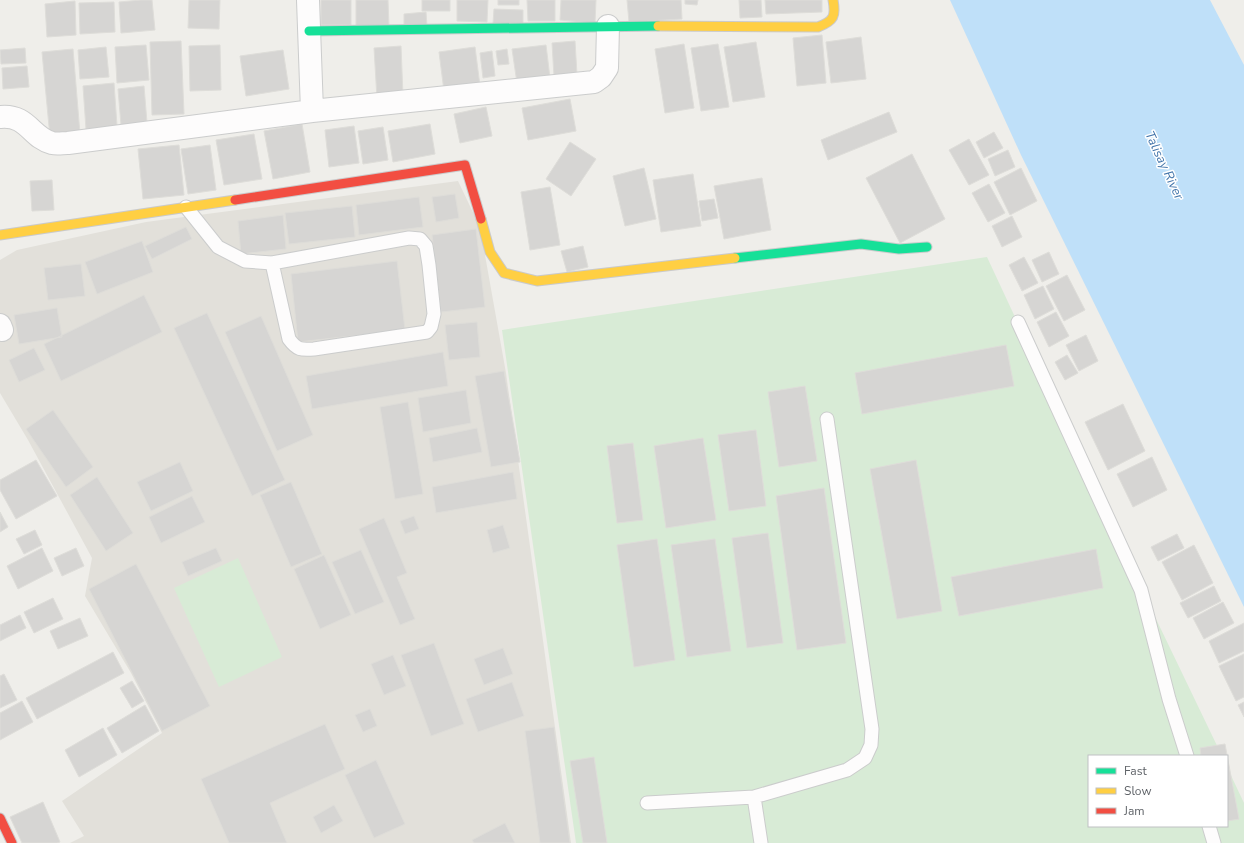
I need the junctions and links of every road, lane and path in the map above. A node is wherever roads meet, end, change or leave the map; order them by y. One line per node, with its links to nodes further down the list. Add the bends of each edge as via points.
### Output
1 (308, 0): 4 (street)
2 (833, 0): 3 (street, via 833,17 830,22 818,27)
3 (608, 26): 4 (street); 5 (street, via 607,68 594,82)
4 (309, 31): 5 (street)
5 (312, 111): 6 (street, via 68,144 52,143 16,118)
6 (0, 117)
7 (186, 207): 8 (street); 9 (street, via 465,164 490,252 504,273 537,281 861,244 898,249); 10 (lane, via 218,247 245,261)
8 (0, 235)
9 (927, 247)
10 (272, 263): 10 (lane, via 289,339 295,347 314,348 427,332 431,327 434,314 429,264 426,246 420,239 409,238)
11 (1018, 322): 13 (lane, via 1141,590 1169,699)
12 (827, 419): 14 (lane, via 872,729 871,745 865,758 847,770)
13 (1187, 755)
14 (754, 797): 15 (lane); 19 (lane)
15 (647, 803)
16 (0, 818): 18 (street)
17 (1209, 827): 20 (lane)
18 (12, 843)
19 (761, 843)
20 (1214, 843)

